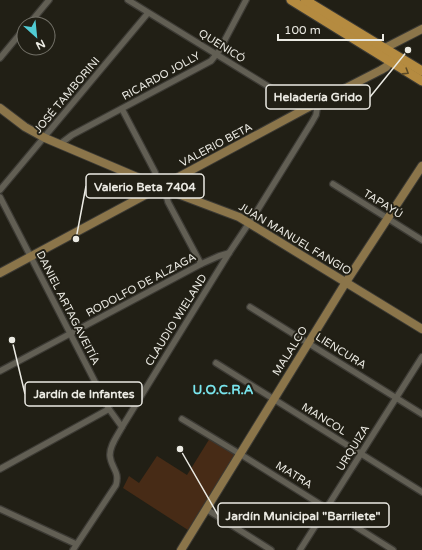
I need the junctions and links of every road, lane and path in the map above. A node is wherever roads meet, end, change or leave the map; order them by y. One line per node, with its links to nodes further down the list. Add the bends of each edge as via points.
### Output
1 (49, 0): 7 (street)
2 (128, 0): 6 (street, QUENICÓ)
3 (246, 0): 11 (street, RICARDO JOLLY)
4 (291, 0): 10 (main road)
5 (305, 0): 10 (main road)
6 (148, 12): 11 (street, QUENICÓ); 20 (street, JOSÉ TAMBORINI)
7 (35, 16)
8 (422, 29): 10 (main road)
9 (16, 39): 12 (street)
10 (383, 52): 13 (main road)
11 (217, 55): 18 (street, RICARDO JOLLY, via 211,61); 19 (street, QUENICÓ)
12 (0, 58)
13 (393, 58): 14 (main road); 15 (main road, one-way to 15); 16 (main road, VALERIO BETA, via 381,70)
14 (422, 71)
15 (422, 81)
16 (318, 103): 19 (main road, VALERIO BETA); 29 (street, CLAUDIO WIELAND, via 312,122)
17 (0, 108): 20 (main road, JUAN MANUEL FANGIO)
18 (122, 109): 21 (street, RICARDO JOLLY); 24 (street, via 155,172)
19 (305, 109): 24 (main road, VALERIO BETA)
20 (45, 138): 21 (main road, JUAN MANUEL FANGIO); 25 (street, JOSÉ TAMBORINI)
21 (60, 144): 24 (main road, JUAN MANUEL FANGIO)
22 (422, 166): 28 (main road, MALALCO)
23 (333, 184): 28 (street, TAPAYÚ)
24 (158, 185): 26 (main road, JUAN MANUEL FANGIO); 32 (main road, VALERIO BETA)
25 (0, 190)
26 (170, 191): 29 (main road, JUAN MANUEL FANGIO); 33 (street, via 168,202)
27 (0, 196): 32 (street, DANIEL ARTAGAVEITÍA)
28 (387, 219): 30 (street, TAPAYÚ); 35 (main road, MALALCO)
29 (250, 222): 31 (street, CLAUDIO WIELAND); 35 (main road, JUAN MANUEL FANGIO)
30 (422, 240)
31 (229, 253): 33 (street, RODOLFO DE ALZAGA); 48 (street, CLAUDIO WIELAND)
32 (30, 256): 34 (main road, VALERIO BETA); 38 (street, DANIEL ARTAGAVEITÍA)
33 (201, 264): 38 (street, RODOLFO DE ALZAGA)
34 (0, 273)
35 (346, 282): 37 (main road, JUAN MANUEL FANGIO); 39 (main road, MALALCO)
36 (250, 307): 39 (street, LIENCURA)
37 (422, 329)
38 (70, 334): 42 (street, RODOLFO DE ALZAGA); 45 (street, DANIEL ARTAGAVEITÍA)
39 (308, 343): 43 (street, LIENCURA); 44 (main road, MALALCO)
40 (422, 357): 43 (street, URQUIZA)
41 (216, 363): 44 (street, MANCOL)
42 (0, 372)
43 (397, 398): 46 (street, LIENCURA); 50 (street, URQUIZA)
44 (274, 399): 49 (main road, MALALCO); 50 (street, MANCOL)
45 (109, 409): 48 (street, DANIEL ARTAGAVEITÍA); 51 (street)
46 (422, 414)
47 (182, 419): 49 (street, MATRA)
48 (122, 427): 56 (street, CLAUDIO WIELAND, via 110,451 111,460 118,474 116,485)
49 (240, 454): 53 (street, MATRA); 54 (main road, MALALCO)
50 (362, 454): 52 (street, MANCOL); 53 (street, URQUIZA)
51 (0, 469)
52 (422, 492)
53 (327, 508): 60 (street, URQUIZA); 61 (street, MATRA)
54 (206, 509): 58 (main road, MALALCO); 59 (street)
55 (0, 510): 56 (street)
56 (76, 544): 57 (street, CLAUDIO WIELAND)
57 (73, 550)
58 (181, 550)
59 (271, 550)
60 (300, 550)
61 (393, 550)

